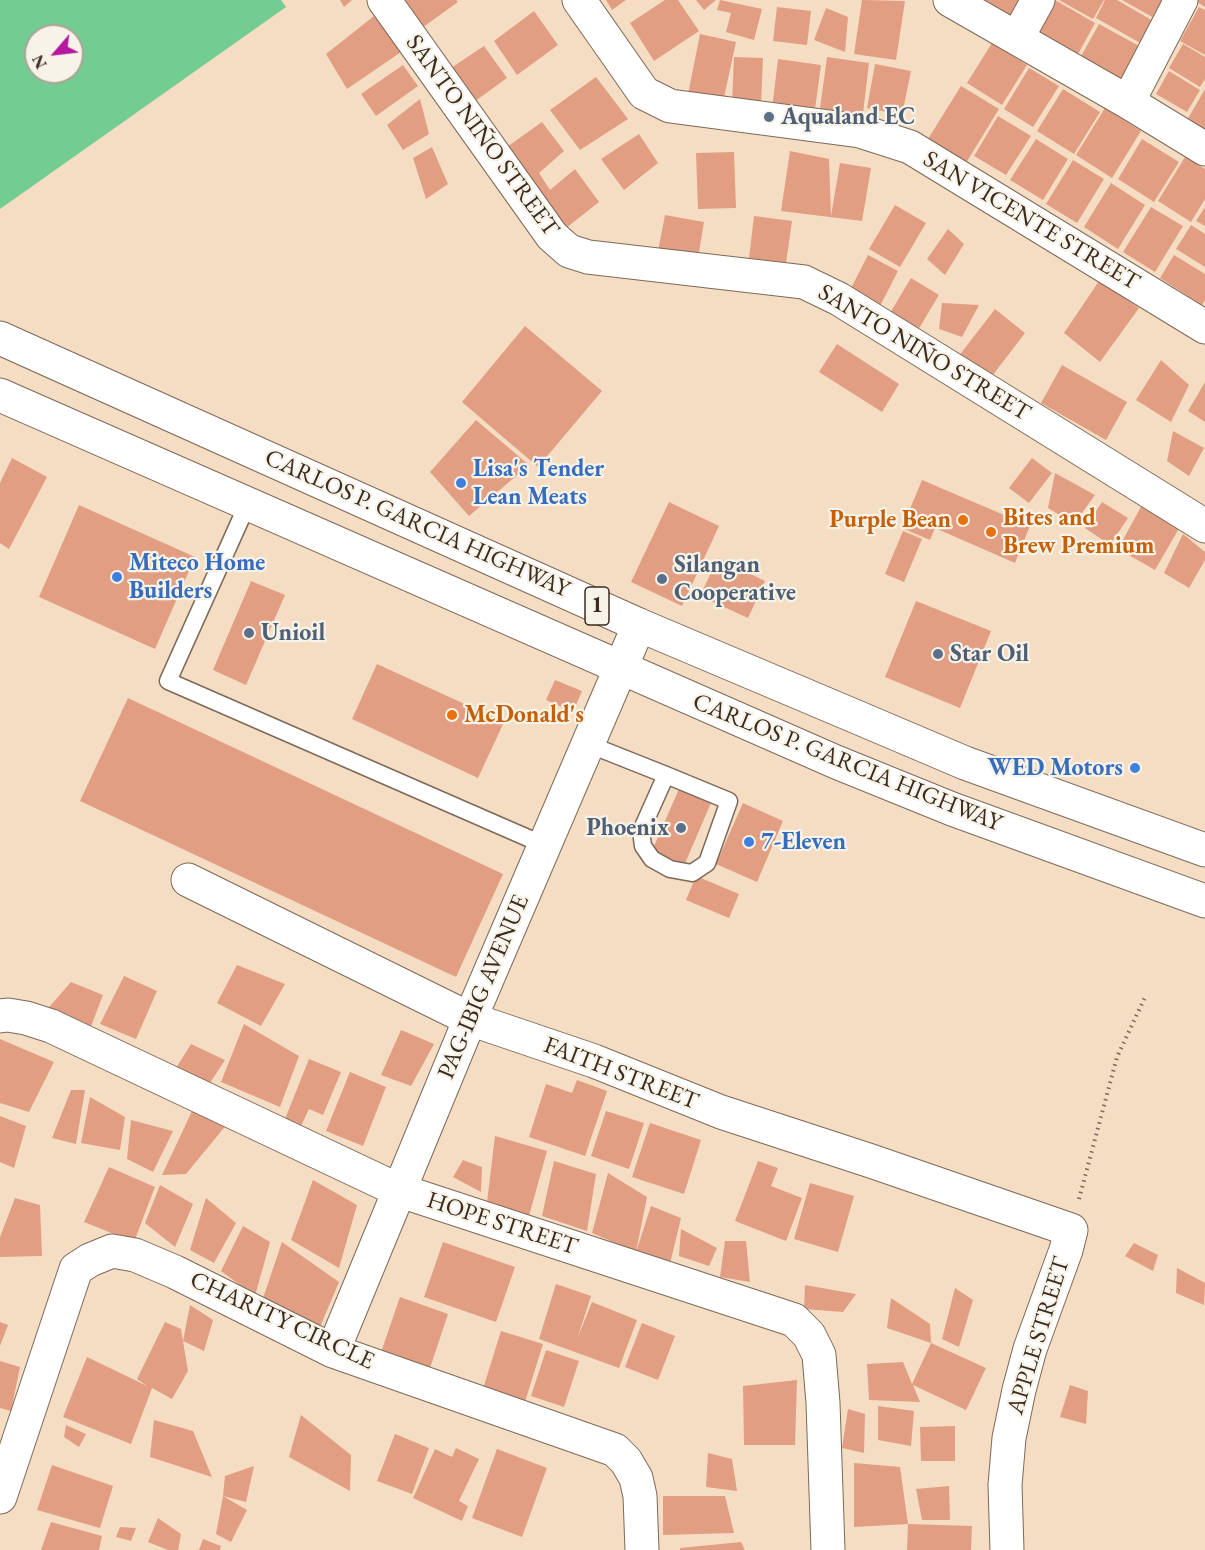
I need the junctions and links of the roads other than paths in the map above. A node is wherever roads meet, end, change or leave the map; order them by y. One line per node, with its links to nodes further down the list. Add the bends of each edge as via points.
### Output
1 (384, 0): 14 (main road, SANTO NIÑO STREET, via 552,236 569,251 588,257 804,282 839,299)
2 (579, 0): 9 (main road, SAN VICENTE STREET, via 644,93 670,106 860,131 910,147)
3 (950, 0): 6 (main road)
4 (1038, 0): 6 (main road)
5 (1181, 0): 7 (main road)
6 (1017, 38): 7 (main road)
7 (1128, 102): 8 (main road)
8 (1205, 149)
9 (1205, 327)
10 (0, 338): 12 (main road, CARLOS P. GARCIA HIGHWAY / 1)
11 (0, 395): 13 (main road, CARLOS P. GARCIA HIGHWAY / 1)
12 (288, 465): 13 (main road); 15 (main road, CARLOS P. GARCIA HIGHWAY / 1)
13 (257, 508): 16 (main road, CARLOS P. GARCIA HIGHWAY / 1); 21 (lane, via 168,681)
14 (1205, 525)
15 (639, 625): 16 (main road, PAG-IBIG AVENUE); 18 (main road, CARLOS P. GARCIA HIGHWAY / 1)
16 (621, 668): 17 (main road, PAG-IBIG AVENUE); 20 (main road, CARLOS P. GARCIA HIGHWAY / 1)
17 (588, 744): 19 (lane); 21 (main road, PAG-IBIG AVENUE)
18 (965, 763): 20 (main road); 22 (main road, CARLOS P. GARCIA HIGHWAY / 1)
19 (666, 775): 19 (lane, via 642,831 643,846 652,859 670,869 692,873 707,863 729,801)
20 (952, 809): 24 (main road, CARLOS P. GARCIA HIGHWAY / 1)
21 (544, 845): 26 (main road, PAG-IBIG AVENUE)
22 (1205, 850)
23 (188, 880): 26 (main road, FAITH STREET)
24 (1205, 901)
25 (0, 1016): 27 (main road, HOPE STREET, via 26,1018 51,1026)
26 (470, 1019): 27 (main road, PAG-IBIG AVENUE); 28 (main road, FAITH STREET, via 594,1061 721,1112)
27 (398, 1190): 29 (main road, PAG-IBIG AVENUE); 33 (main road, HOPE STREET, via 794,1320 809,1335 819,1355)
28 (1071, 1230): 34 (main road, APPLE STREET, via 1030,1349 1009,1438 1005,1485)
29 (333, 1351): 30 (main road, CHARITY CIRCLE, via 175,1272 112,1251 76,1269); 32 (main road, CHARITY CIRCLE, via 615,1450 636,1478)
30 (10, 1436): 31 (main road, CHARITY CIRCLE)
31 (0, 1497)
32 (642, 1550)
33 (828, 1550)
34 (1007, 1550)

